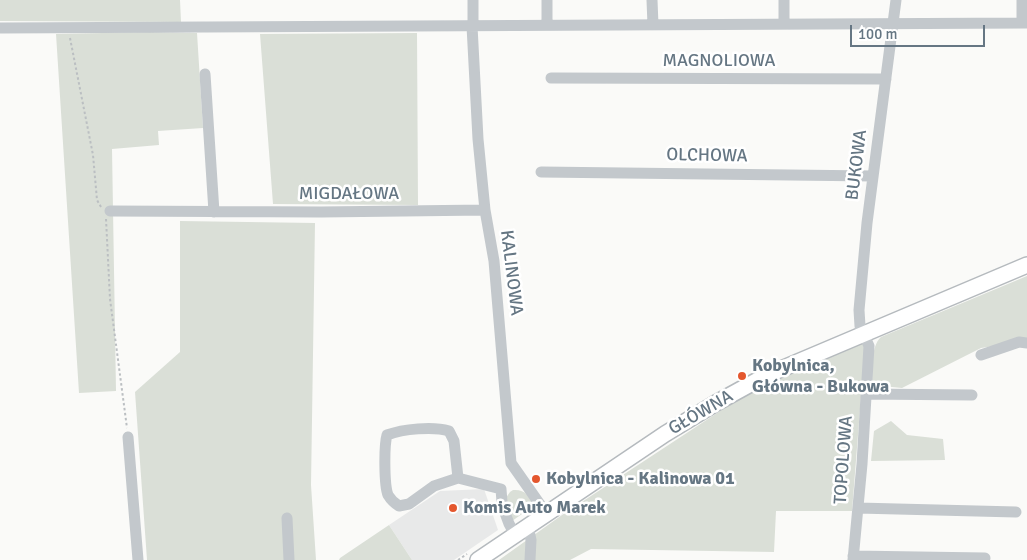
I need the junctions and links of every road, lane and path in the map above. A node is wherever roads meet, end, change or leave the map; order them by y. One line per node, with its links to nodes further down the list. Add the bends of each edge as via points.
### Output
1 (473, 0): 12 (street, KALINOWA)
2 (547, 0): 10 (street)
3 (652, 0): 11 (street)
4 (784, 0): 7 (street)
5 (896, 0): 9 (street, BUKOWA)
6 (1022, 0): 8 (street)
7 (784, 23): 9 (street); 11 (street)
8 (1024, 23): 9 (street)
9 (892, 24): 17 (street, BUKOWA)
10 (547, 25): 11 (street); 12 (street)
11 (652, 25)
12 (472, 26): 14 (street); 20 (street, KALINOWA)
13 (0, 28): 14 (street)
14 (68, 28): 21 (path, via 86,117 97,200 102,209)
15 (205, 74): 22 (street)
16 (551, 78): 17 (street, MAGNOLIOWA)
17 (886, 79): 19 (street, BUKOWA)
18 (541, 172): 19 (street, OLCHOWA)
19 (873, 176): 24 (street, BUKOWA, via 859,310)
20 (485, 210): 22 (street, MIGDAŁOWA); 31 (street, KALINOWA, via 494,262 511,463)
21 (110, 211): 22 (street, MIGDAŁOWA); 29 (path, via 105,217 110,299)
22 (214, 212)
23 (1027, 265): 24 (main road, GŁÓWNA)
24 (864, 333): 27 (street, TOPOLOWA, via 869,346); 35 (main road, GŁÓWNA, via 767,375 716,403)
25 (1027, 343): 26 (street, via 1019,342)
26 (981, 355)
27 (866, 394): 28 (street); 33 (street, TOPOLOWA)
28 (972, 395)
29 (128, 437): 41 (street)
30 (458, 478): 30 (street, via 434,486 409,504 399,506 387,493 384,444 387,435 440,428 449,431 454,441); 32 (street)
31 (522, 480): 32 (street, via 514,480); 35 (street, KALINOWA)
32 (501, 489): 38 (street, via 504,514)
33 (858, 508): 34 (street); 39 (street, TOPOLOWA)
34 (1016, 512)
35 (546, 514): 37 (main road, GŁÓWNA)
36 (287, 518): 42 (street)
37 (528, 526): 38 (main road, GŁÓWNA); 44 (street)
38 (515, 535): 43 (main road, GŁÓWNA)
39 (853, 558): 40 (street)
40 (985, 558)
41 (138, 560)
42 (289, 560)
43 (478, 560)
44 (530, 560)

